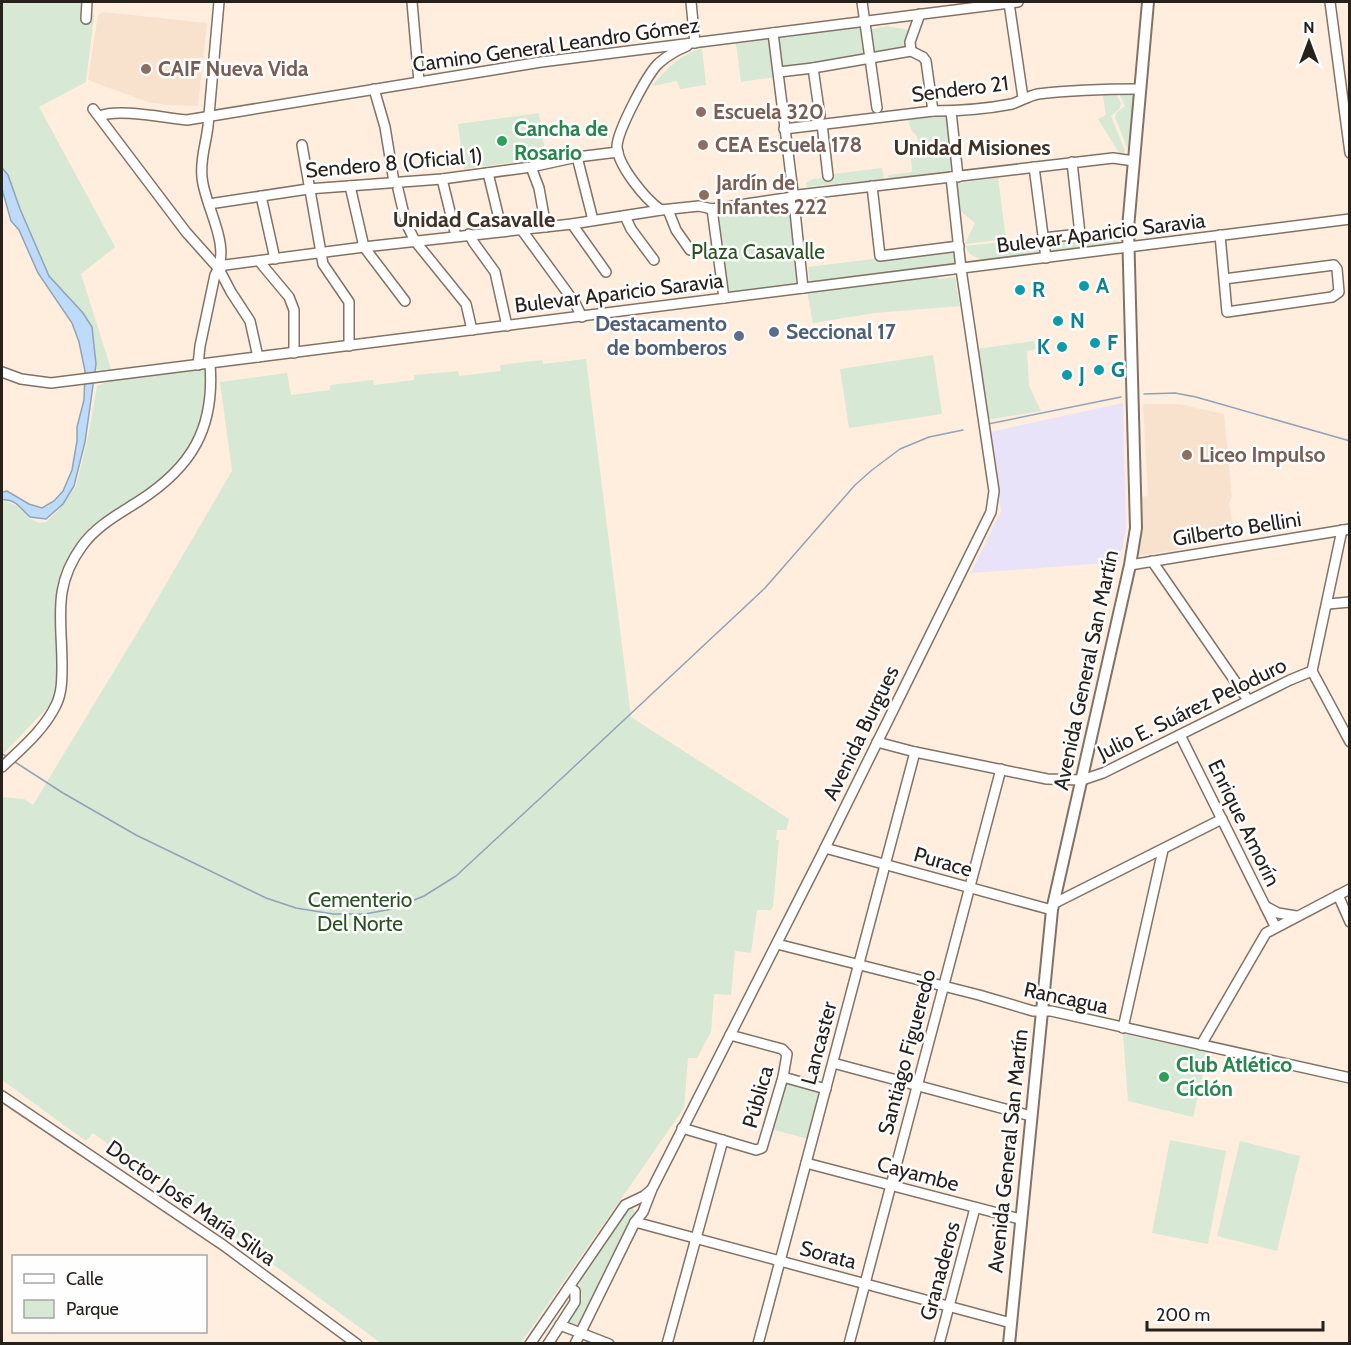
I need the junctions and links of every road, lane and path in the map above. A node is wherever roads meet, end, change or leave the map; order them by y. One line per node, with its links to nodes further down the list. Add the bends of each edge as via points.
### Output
1 (87, 2): 11 (street)
2 (219, 2): 28 (street)
3 (412, 2): 21 (street)
4 (692, 2): 14 (street)
5 (862, 2): 12 (street)
6 (1014, 2): 9 (street, Camino General Leandro Gómez); 24 (street)
7 (1148, 2): 23 (main road, Avenida General San Martín)
8 (1330, 2): 33 (street)
9 (992, 3): 10 (street, Camino General Leandro Gómez)
10 (920, 14): 12 (street, Camino General Leandro Gómez); 16 (street, via 910,42)
11 (86, 19)
12 (864, 21): 13 (street, Camino General Leandro Gómez); 17 (street)
13 (773, 33): 14 (street, Camino General Leandro Gómez); 20 (street)
14 (695, 43): 15 (street, Camino General Leandro Gómez); 18 (street)
15 (647, 48): 18 (street); 21 (street, Camino General Leandro Gómez)
16 (914, 53): 17 (street); 26 (street, via 926,61)
17 (871, 58): 19 (street); 25 (street)
18 (655, 67): 32 (street, via 621,133)
19 (813, 68): 20 (street); 29 (street)
20 (778, 72): 30 (street)
21 (418, 82): 22 (street, Camino General Leandro Gómez)
22 (374, 89): 28 (street, Camino General Leandro Gómez); 43 (street)
23 (1140, 89): 24 (street, Sendero 21, via 1084,90); 35 (main road, Avenida General San Martín)
24 (1023, 98): 27 (street, Sendero 21, via 1013,103)
25 (877, 108)
26 (933, 111): 27 (street, Sendero 21); 29 (street, Sendero 21)
27 (951, 111): 41 (street, Avenida Burgues)
28 (209, 116): 49 (street, via 201,160); 73 (street, Camino General Leandro Gómez, via 187,120 96,112 186,232)
29 (821, 120): 30 (street, Sendero 21); 40 (street)
30 (784, 129): 48 (street)
31 (302, 145): 46 (street)
32 (618, 152): 34 (street, Sendero 8 (Oficial 1)); 51 (street, via 651,203)
33 (1350, 153)
34 (577, 157): 37 (street, Sendero 8 (Oficial 1)); 54 (street)
35 (1134, 160): 36 (street); 66 (main road, Avenida General San Martín)
36 (1072, 162): 38 (street); 62 (street, via 1080,234)
37 (531, 167): 39 (street, Sendero 8 (Oficial 1)); 56 (street)
38 (1034, 167): 41 (street); 62 (street)
39 (488, 173): 42 (street, Sendero 8 (Oficial 1)); 58 (street)
40 (828, 176)
41 (954, 177): 45 (street); 64 (street, Avenida Burgues)
42 (442, 179): 43 (street, Sendero 8 (Oficial 1)); 60 (street)
43 (396, 185): 44 (street, Sendero 8 (Oficial 1)); 63 (street, via 406,224)
44 (350, 186): 46 (street, Sendero 8 (Oficial 1)); 65 (street)
45 (872, 186): 48 (street); 64 (street, via 880,256)
46 (308, 189): 47 (street, Sendero 8 (Oficial 1)); 68 (street)
47 (261, 195): 49 (street, Sendero 8 (Oficial 1)); 70 (street)
48 (793, 197): 50 (street); 77 (street)
49 (208, 204): 73 (street, via 218,227)
50 (712, 209): 51 (street, via 699,206); 78 (street)
51 (664, 210): 52 (street); 67 (street)
52 (625, 216): 54 (street); 71 (street)
53 (1350, 219): 61 (street, Bulevar Aparicio Saravia)
54 (593, 220): 55 (street)
55 (572, 224): 56 (street); 75 (street)
56 (546, 227): 57 (street)
57 (521, 229): 58 (street); 80 (street)
58 (502, 231): 59 (street)
59 (469, 234): 60 (street); 81 (street, via 495,272)
60 (456, 236): 63 (street)
61 (1220, 236): 66 (street, Bulevar Aparicio Saravia); 76 (street)
62 (1043, 238): 69 (street)
63 (415, 241): 65 (street); 82 (street, via 466,304)
64 (959, 246): 74 (street, Avenida Burgues)
65 (364, 247): 68 (street); 79 (street)
66 (1128, 247): 69 (street, Bulevar Aparicio Saravia); 91 (main road, Avenida General San Martín, via 1136,513)
67 (690, 250)
68 (321, 253): 70 (street); 83 (street, via 323,264 349,302)
69 (1046, 258): 74 (street, Bulevar Aparicio Saravia)
70 (275, 259): 72 (street)
71 (654, 260)
72 (259, 261): 73 (street); 84 (street, via 289,297 294,310)
73 (219, 269): 85 (street, via 250,321); 87 (street)
74 (961, 269): 77 (street, Bulevar Aparicio Saravia); 97 (street, Avenida Burgues, via 993,505)
75 (606, 272)
76 (1224, 279): 76 (street, via 1227,312 1332,297 1339,292 1334,265)
77 (803, 288): 78 (street, Bulevar Aparicio Saravia)
78 (724, 298): 80 (street, Bulevar Aparicio Saravia)
79 (405, 301)
80 (582, 317): 81 (street, Bulevar Aparicio Saravia)
81 (507, 326): 82 (street, Bulevar Aparicio Saravia)
82 (472, 330): 83 (street, Bulevar Aparicio Saravia)
83 (349, 346): 84 (street, Bulevar Aparicio Saravia)
84 (294, 353): 85 (street, Bulevar Aparicio Saravia)
85 (258, 357): 86 (street, Bulevar Aparicio Saravia)
86 (210, 364): 87 (street, Bulevar Aparicio Saravia); 100 (street, via 205,421 190,456 160,487 96,531 81,546 69,569 59,603 62,662 56,706)
87 (198, 365): 88 (street, Bulevar Aparicio Saravia, via 66,381 34,382)
88 (2, 372)
89 (1346, 530): 90 (street, Gilberto Bellini); 93 (street)
90 (1152, 561): 91 (street, Gilberto Bellini); 95 (street)
91 (1130, 565): 102 (main road, Avenida General San Martín)
92 (1350, 602): 93 (street)
93 (1328, 604): 94 (street)
94 (1312, 671): 95 (street, Julio E. Suárez Peloduro); 98 (street)
95 (1248, 700): 96 (street, Julio E. Suárez Peloduro)
96 (1180, 735): 102 (street, Julio E. Suárez Peloduro); 103 (street, Enrique Amorín)
97 (877, 741): 99 (street, Julio E. Suárez Peloduro); 104 (street, Avenida Burgues)
98 (1350, 742)
99 (915, 752): 101 (street, Julio E. Suárez Peloduro); 106 (street, Lancaster)
100 (2, 767)
101 (1001, 769): 102 (street, Julio E. Suárez Peloduro, via 1047,779); 107 (street, Santiago Figueredo)
102 (1082, 780): 111 (main road, Avenida General San Martín)
103 (1222, 819): 105 (street); 110 (street, Enrique Amorín)
104 (825, 848): 106 (street, Purace); 115 (street, Avenida Burgues)
105 (1163, 850): 111 (street); 119 (street)
106 (886, 864): 107 (street, Purace); 116 (street, Lancaster)
107 (969, 888): 111 (street, Purace); 117 (street, Santiago Figueredo)
108 (1350, 889): 109 (street)
109 (1338, 895): 112 (street); 113 (street)
110 (1265, 906): 112 (street); 114 (street, Enrique Amorín)
111 (1053, 907): 118 (main road, Avenida General San Martín)
112 (1296, 916): 114 (street)
113 (1350, 922)
114 (1275, 926): 121 (street, via 1263,936)
115 (777, 944): 116 (street, Rancagua); 120 (street, Avenida Burgues)
116 (859, 964): 117 (street, Rancagua); 122 (street, Lancaster)
117 (943, 986): 118 (street, Rancagua); 125 (street, Santiago Figueredo)
118 (1041, 1011): 119 (street, Rancagua); 128 (main road, Avenida General San Martín)
119 (1123, 1028): 121 (street, Rancagua)
120 (730, 1035): 123 (street, Pública, via 782,1049 787,1054); 129 (street, Avenida Burgues)
121 (1201, 1045): 124 (street, Rancagua)
122 (832, 1063): 125 (street); 126 (street, Lancaster)
123 (783, 1077): 126 (street); 130 (street, Pública, via 760,1149)
124 (1350, 1078)
125 (917, 1086): 128 (street); 132 (street, Santiago Figueredo)
126 (826, 1089): 131 (street, Lancaster)
127 (2, 1096): 146 (street, Doctor José María Silva, via 223,1245)
128 (1031, 1116): 136 (main road, Avenida General San Martín)
129 (682, 1128): 130 (street); 133 (street, Avenida Burgues)
130 (723, 1140): 138 (street)
131 (806, 1163): 132 (street, Cayambe); 139 (street, Lancaster)
132 (891, 1185): 135 (street, Cayambe); 140 (street, Santiago Figueredo)
133 (652, 1189): 134 (street); 137 (street, Avenida Burgues)
134 (630, 1203): 137 (street, via 637,1206); 141 (street)
135 (975, 1208): 136 (street, Cayambe); 142 (street, Granaderos)
136 (1020, 1219): 143 (main road, Avenida General San Martín)
137 (637, 1220): 138 (street, Sorata); 145 (street, Avenida Burgues)
138 (695, 1238): 139 (street, Sorata); 151 (street)
139 (780, 1261): 140 (street, Sorata); 152 (street, Lancaster)
140 (864, 1284): 142 (street, Sorata); 153 (street, Santiago Figueredo)
141 (569, 1287): 144 (street, via 575,1291 575,1302); 147 (street)
142 (949, 1307): 143 (street, Sorata); 154 (street, Granaderos)
143 (1011, 1323): 155 (main road, Avenida General San Martín)
144 (560, 1325): 145 (street); 148 (street)
145 (580, 1333): 149 (street, Avenida Burgues); 150 (street)
146 (357, 1344)
147 (530, 1344)
148 (548, 1344)
149 (575, 1344)
150 (609, 1344)
151 (667, 1344)
152 (758, 1344)
153 (849, 1344)
154 (939, 1344)
155 (1009, 1344)

